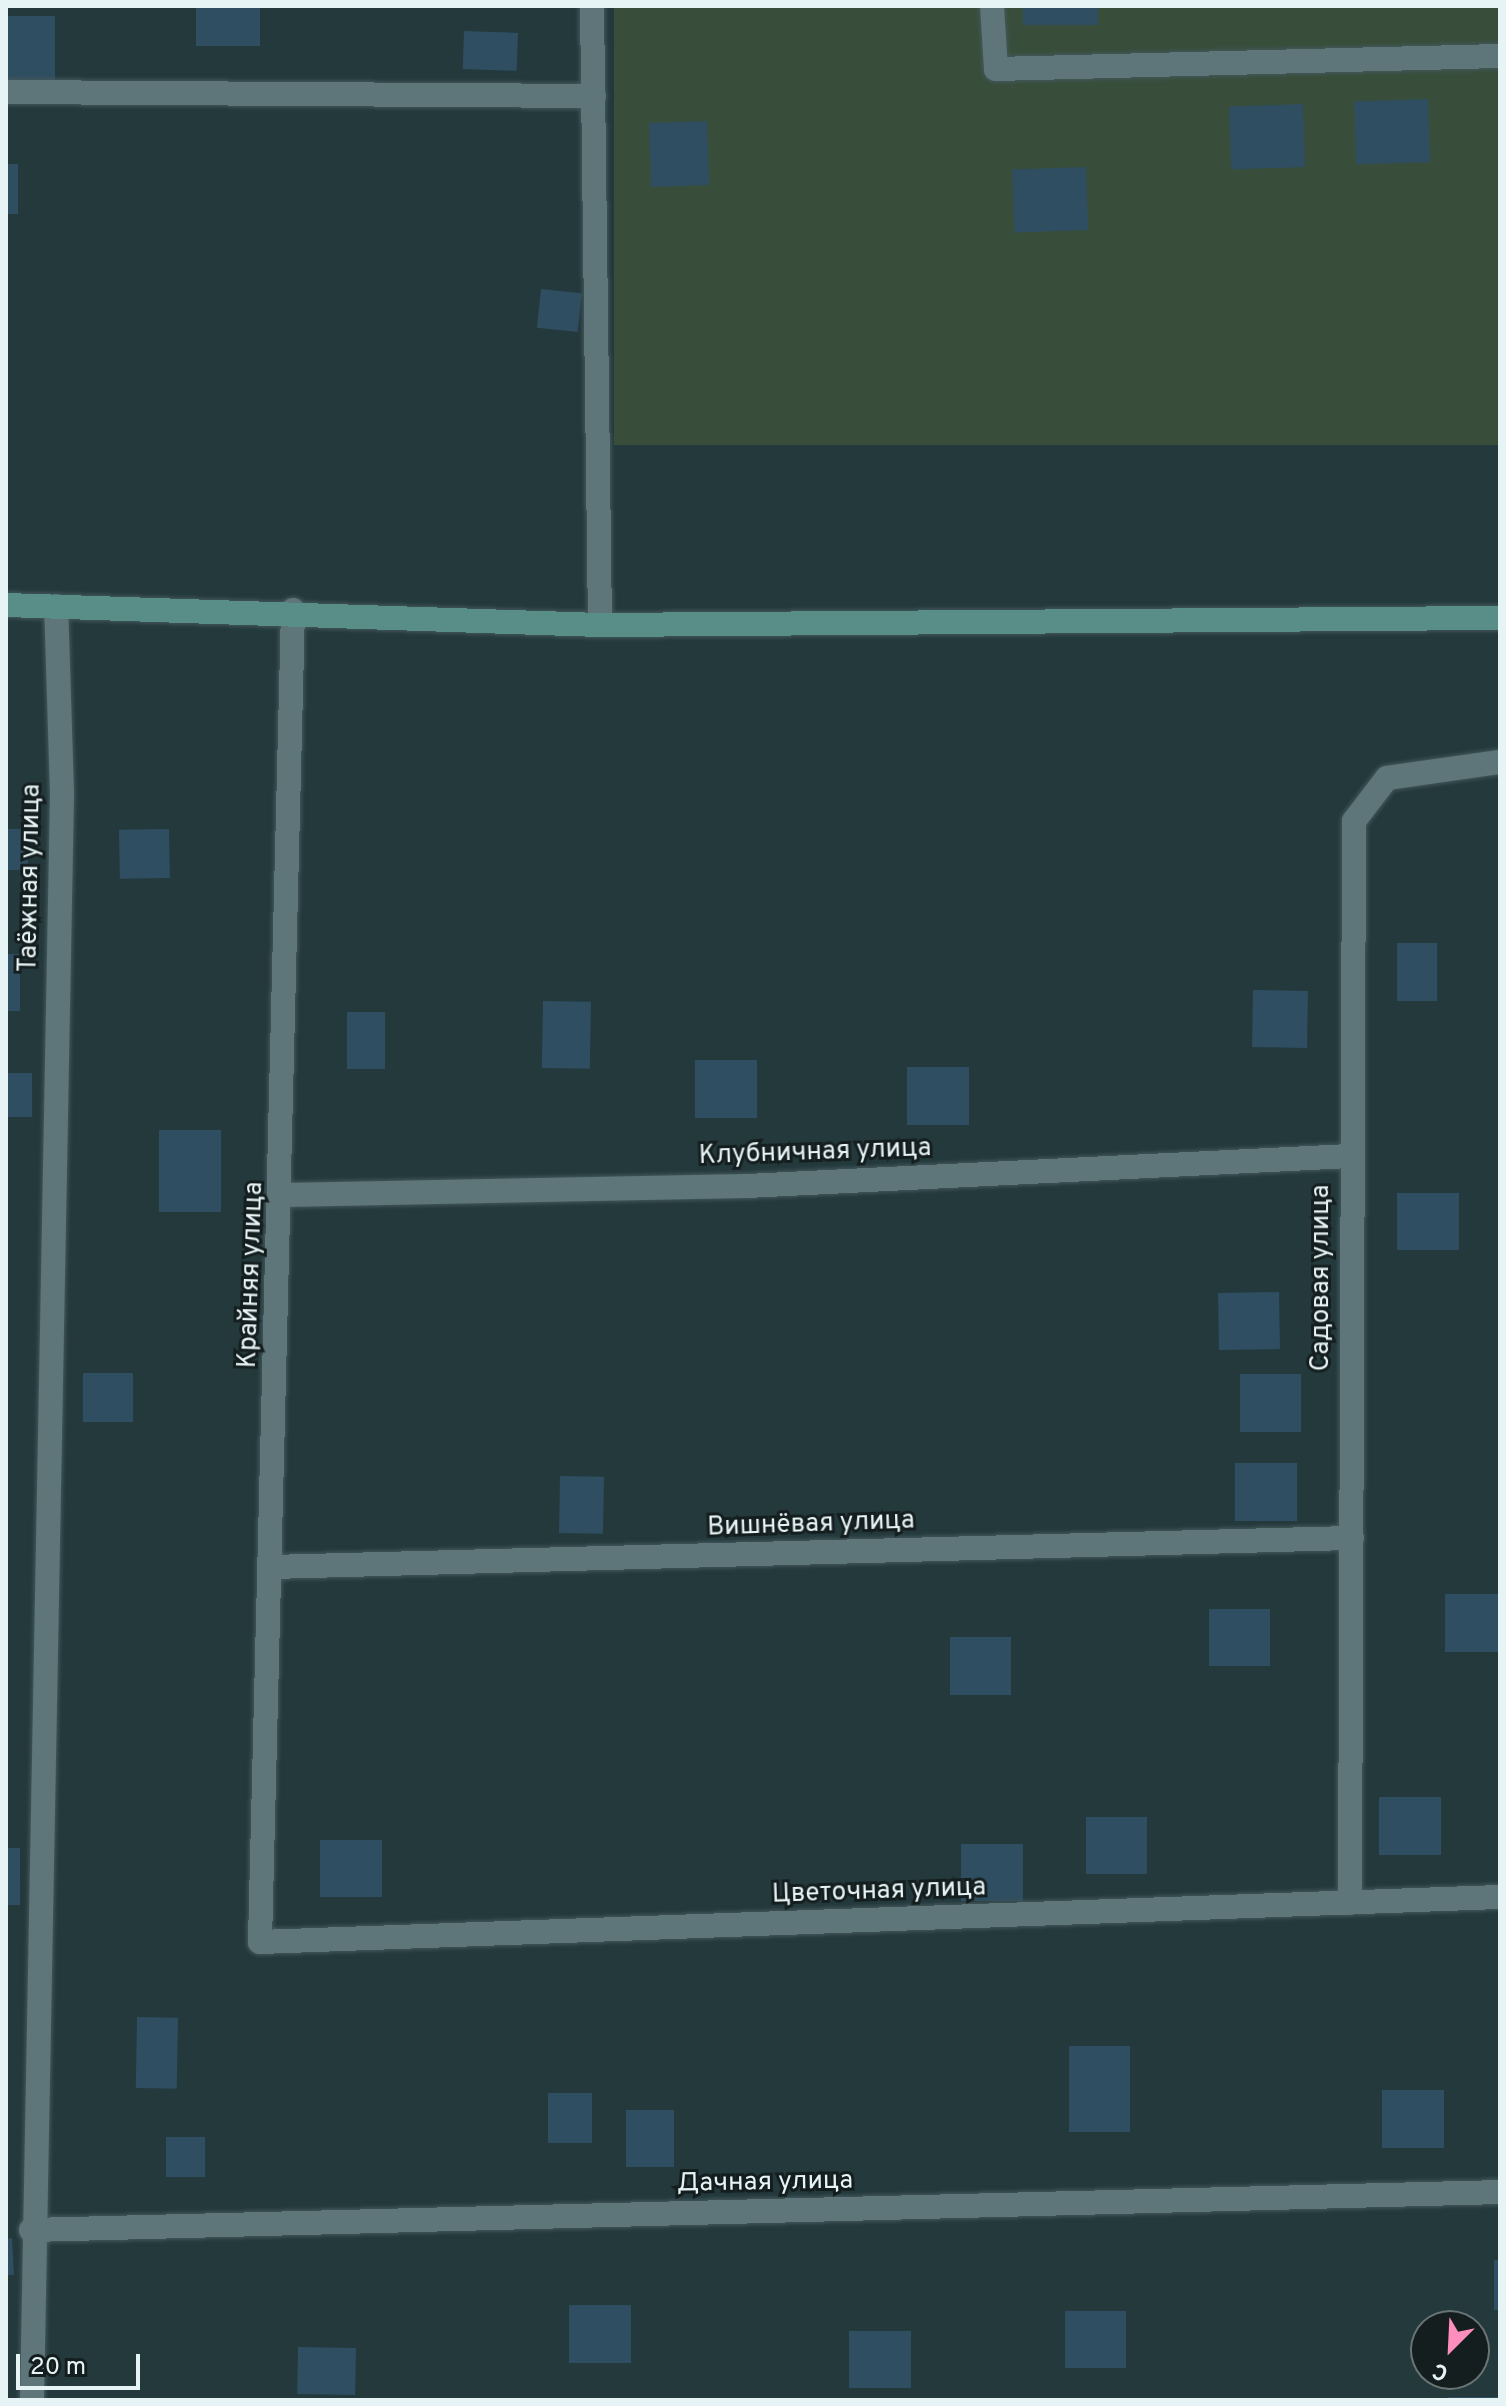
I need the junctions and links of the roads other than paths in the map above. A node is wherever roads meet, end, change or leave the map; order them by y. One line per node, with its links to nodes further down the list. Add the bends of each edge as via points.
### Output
1 (592, 6): 5 (street)
2 (992, 6): 3 (street, via 996,69)
3 (1500, 56)
4 (6, 92): 5 (street)
5 (594, 96): 10 (street)
6 (6, 605): 7 (main road)
7 (56, 606): 8 (main road); 20 (street, Таёжная улица, via 62,793)
8 (293, 610): 10 (main road); 13 (street, Крайняя улица)
9 (1500, 618): 10 (main road)
10 (600, 625)
11 (1500, 762): 12 (street, Садовая улица, via 1387,778 1354,821)
12 (1349, 1156): 13 (street, Клубничная улица, via 747,1186); 14 (street, Садовая улица)
13 (283, 1195): 15 (street, Крайняя улица)
14 (1352, 1538): 15 (street, Вишнёвая улица); 17 (street, Садовая улица)
15 (271, 1567): 18 (street, Крайняя улица)
16 (1500, 1897): 17 (street, Цветочная улица)
17 (1350, 1903): 18 (street, Цветочная улица)
18 (260, 1942)
19 (1500, 2192): 20 (street, Дачная улица)
20 (31, 2230): 21 (street, Таёжная улица)
21 (32, 2400)

